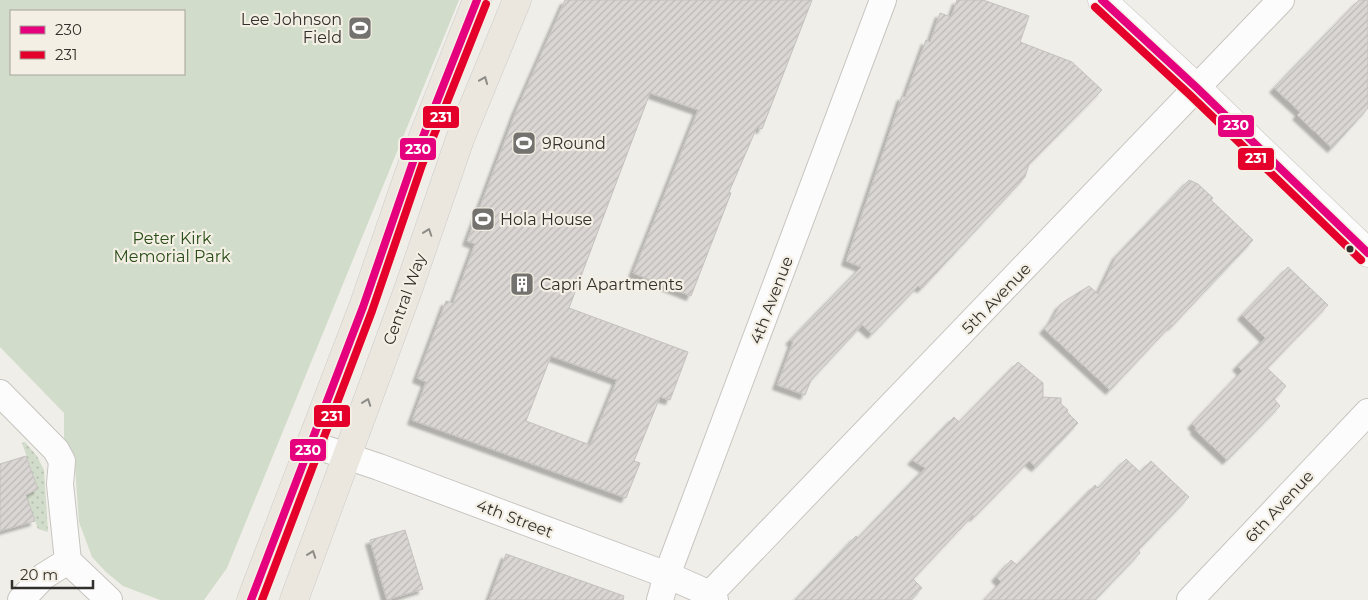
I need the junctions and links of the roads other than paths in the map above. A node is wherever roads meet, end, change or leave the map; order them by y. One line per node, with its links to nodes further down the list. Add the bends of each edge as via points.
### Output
1 (478, 0): 10 (main road, via 413,162 363,308)
2 (517, 0): 11 (main road, Central Way, one-way to 2, via 460,139)
3 (883, 0): 13 (street, 4th Avenue)
4 (1102, 0): 6 (street)
5 (1281, 0): 6 (street, 5th Avenue)
6 (1197, 88): 7 (street); 14 (street, 5th Avenue)
7 (1368, 253)
8 (0, 393): 12 (street, via 56,450 62,461 60,484)
9 (1368, 412): 20 (street, 6th Avenue)
10 (311, 444): 11 (street, 4th Street); 17 (main road)
11 (348, 456): 13 (street, 4th Street); 18 (main road, Central Way, one-way to 11)
12 (68, 561): 15 (street, via 44,576); 16 (street)
13 (667, 575): 14 (street, 4th Street); 19 (street, 4th Avenue)
14 (713, 597)
15 (21, 600)
16 (109, 600)
17 (251, 600)
18 (294, 600)
19 (660, 600)
20 (1190, 600)

